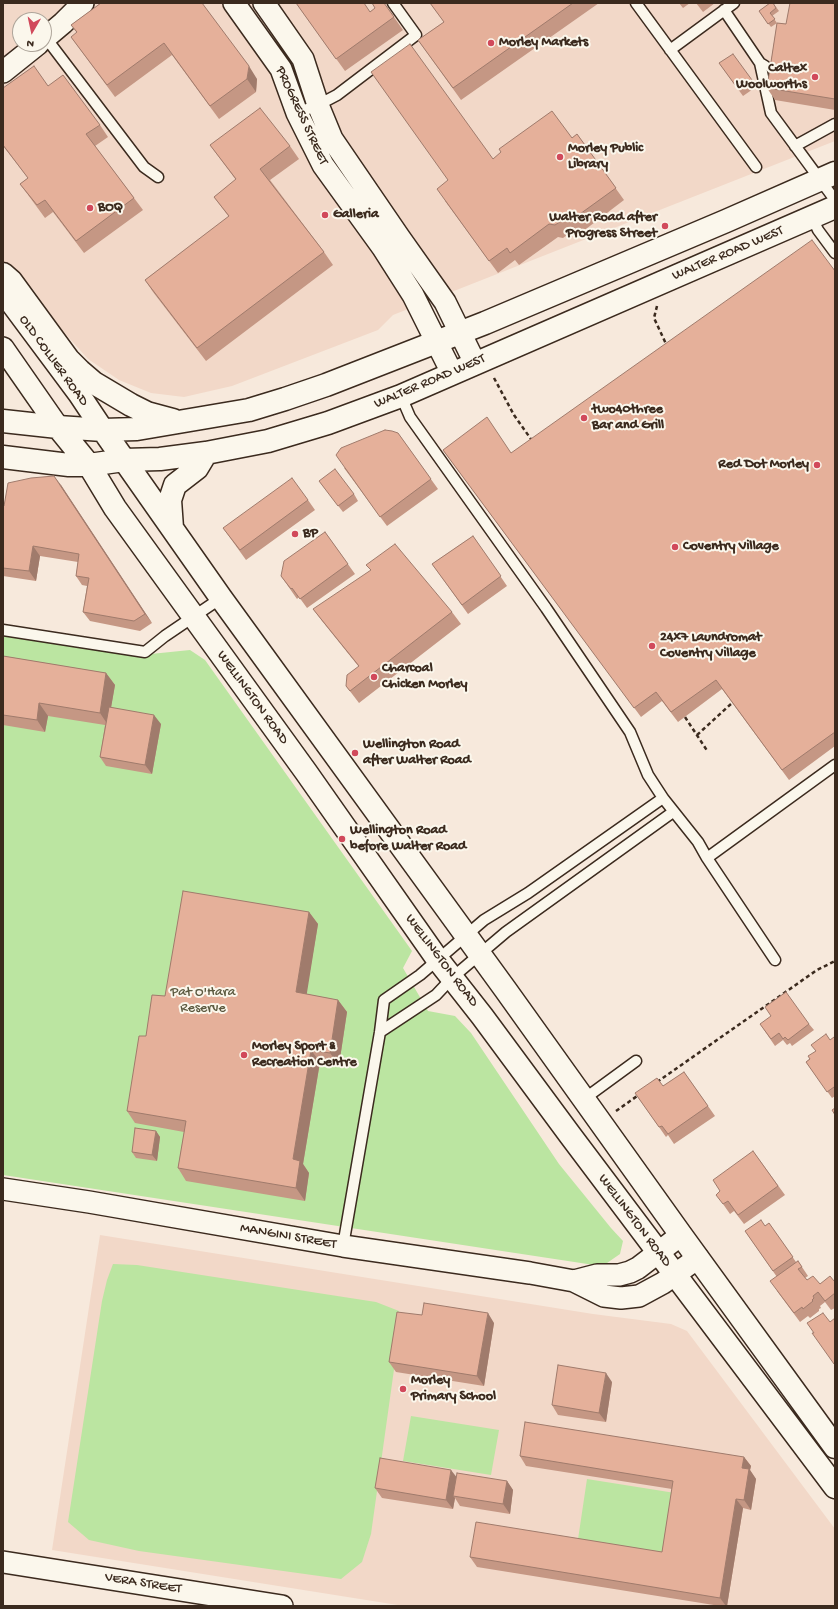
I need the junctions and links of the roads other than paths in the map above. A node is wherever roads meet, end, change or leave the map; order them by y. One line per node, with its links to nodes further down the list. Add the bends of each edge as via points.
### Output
1 (84, 3): 8 (street)
2 (234, 3): 16 (street, PROGRESS STREET, via 281,68)
3 (264, 3): 15 (street, PROGRESS STREET, via 303,59)
4 (393, 3): 15 (lane, via 416,34 337,95)
5 (636, 3): 9 (lane)
6 (734, 3): 7 (lane)
7 (724, 10): 9 (lane); 12 (lane)
8 (52, 32)
9 (670, 50): 19 (lane)
10 (52, 51): 21 (lane, via 144,167)
11 (28, 52): 14 (street)
12 (760, 63): 13 (lane); 18 (lane, via 771,113)
13 (772, 71)
14 (3, 72)
15 (318, 105): 16 (lane); 28 (street, PROGRESS STREET, via 332,139 445,302)
16 (297, 113): 29 (street, PROGRESS STREET, via 322,165 383,248 413,295)
17 (835, 124): 18 (lane)
18 (795, 146): 20 (lane)
19 (756, 167)
20 (827, 176): 22 (lane); 28 (main road)
21 (158, 177)
22 (835, 200)
23 (835, 207): 24 (main road, WALTER ROAD WEST)
24 (812, 217): 25 (lane); 31 (main road, WALTER ROAD WEST)
25 (835, 253)
26 (3, 274): 35 (main road, via 11,281 68,359 94,383 147,413)
27 (3, 292): 37 (street, OLD COLLIER ROAD, via 79,394)
28 (461, 333): 29 (main road); 31 (street, PROGRESS STREET)
29 (437, 342): 32 (street, PROGRESS STREET); 35 (main road, via 326,386 285,399 249,410)
30 (3, 348): 36 (street)
31 (483, 368): 32 (main road, WALTER ROAD WEST)
32 (452, 373): 33 (main road, WALTER ROAD WEST)
33 (401, 396): 38 (main road, WALTER ROAD WEST, via 328,423 268,441); 47 (lane, via 410,417 546,608 630,732 648,775)
34 (3, 421): 36 (main road)
35 (180, 422): 37 (main road, via 137,429)
36 (58, 427): 37 (main road); 41 (main road, WELLINGTON ROAD)
37 (102, 430): 40 (main road, WELLINGTON ROAD)
38 (206, 453): 40 (main road, WALTER ROAD WEST); 42 (main road, via 197,468 175,485 170,500)
39 (3, 457): 41 (main road, WALTER ROAD WEST)
40 (124, 460): 41 (main road, WALTER ROAD WEST); 42 (main road, WELLINGTON ROAD)
41 (89, 465): 44 (main road, WELLINGTON ROAD, via 115,508)
42 (172, 529): 43 (main road, WELLINGTON ROAD)
43 (221, 598): 44 (lane); 50 (main road, WELLINGTON ROAD)
44 (193, 617): 45 (lane, via 145,652); 52 (main road, WELLINGTON ROAD)
45 (3, 630)
46 (835, 765): 49 (lane)
47 (663, 798): 48 (lane); 50 (lane, via 528,893 484,920)
48 (673, 812): 49 (lane, via 698,842); 51 (lane, via 506,932)
49 (707, 858): 53 (lane)
50 (466, 936): 51 (main road, WELLINGTON ROAD); 52 (lane)
51 (480, 954): 54 (lane); 57 (main road, WELLINGTON ROAD)
52 (438, 960): 54 (main road, WELLINGTON ROAD); 55 (lane, via 384,1000)
53 (775, 960)
54 (453, 977): 55 (lane, via 436,995); 61 (main road, WELLINGTON ROAD)
55 (380, 1032): 60 (lane)
56 (636, 1060): 57 (lane)
57 (584, 1099): 59 (main road, WELLINGTON ROAD)
58 (3, 1189): 60 (street, MANGINI STREET)
59 (681, 1235): 61 (street, MANGINI STREET); 62 (main road, WELLINGTON ROAD)
60 (343, 1246): 64 (street, MANGINI STREET, via 530,1272)
61 (657, 1252): 63 (main road, WELLINGTON ROAD); 64 (street, MANGINI STREET, via 630,1272 597,1275)
62 (698, 1258): 63 (street, MANGINI STREET); 65 (main road, WELLINGTON ROAD)
63 (674, 1275): 64 (street, MANGINI STREET, via 638,1296 621,1298 604,1296); 66 (main road, WELLINGTON ROAD)
64 (574, 1281)
65 (835, 1447)
66 (835, 1488)
67 (3, 1562): 68 (street, VERA STREET)
68 (282, 1606)

